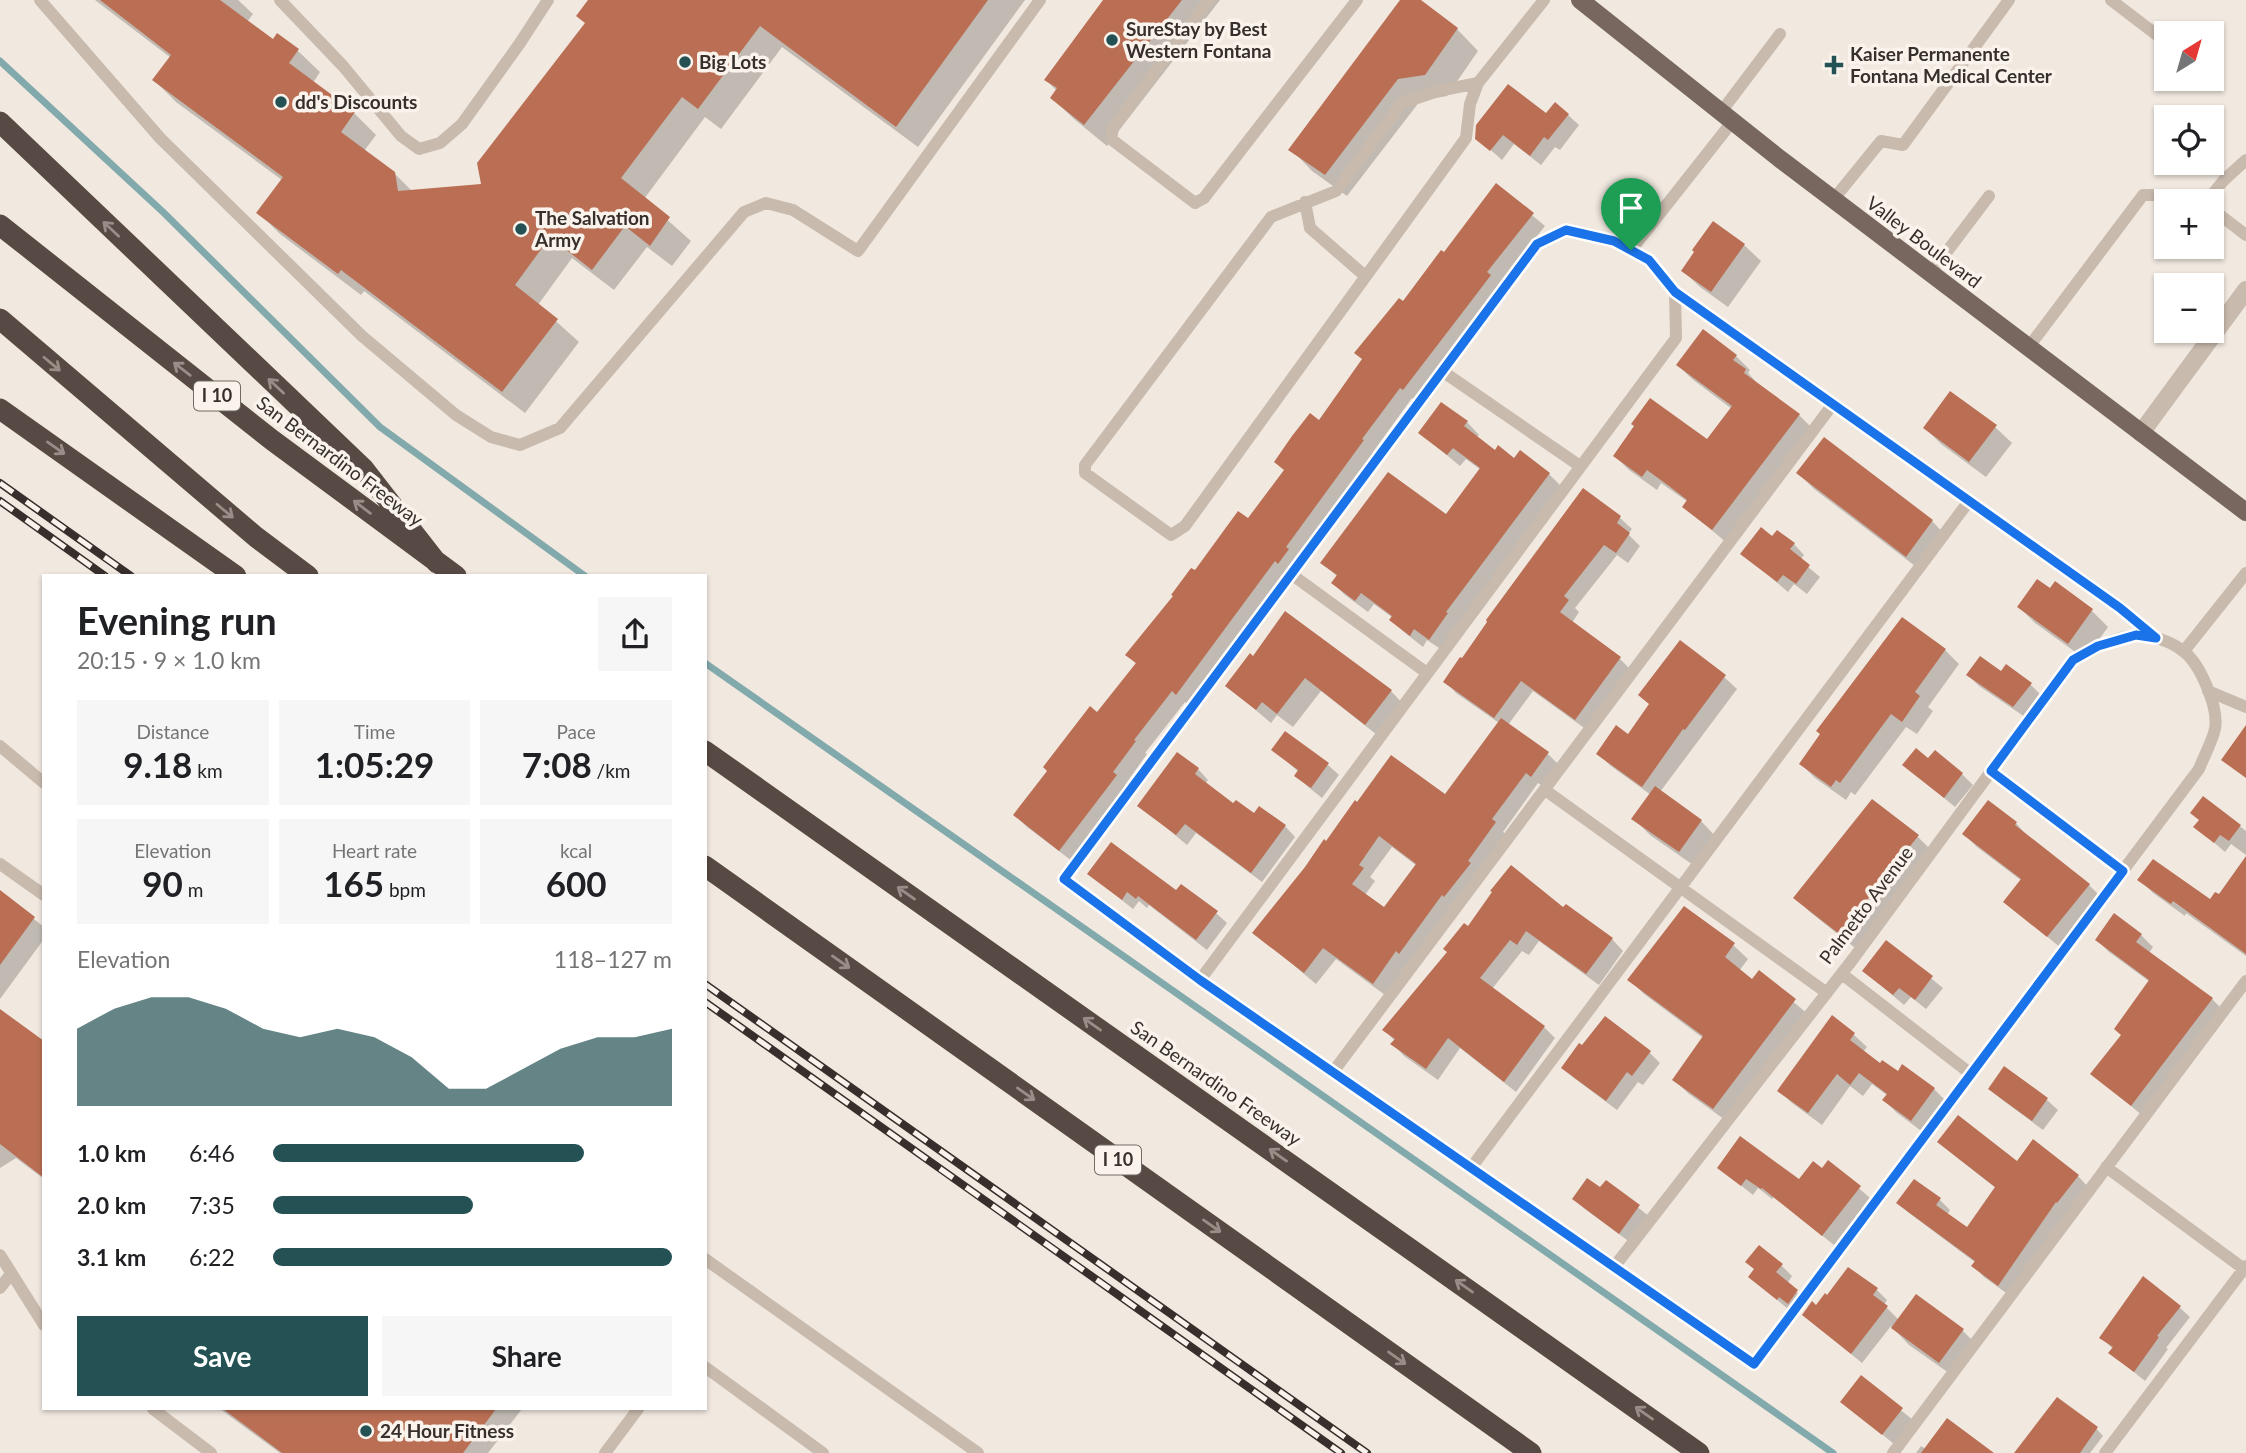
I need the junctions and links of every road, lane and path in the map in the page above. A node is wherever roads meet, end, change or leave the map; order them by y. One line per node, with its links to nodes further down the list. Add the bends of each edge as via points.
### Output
1 (40, 0): 4 (lane, via 160,138 352,327 456,415 491,436 520,446 560,428 744,212 766,204 793,210 858,251)
2 (281, 0): 3 (lane, via 401,136 419,149 440,143 462,124)
3 (548, 0)
4 (1040, 0)
5 (1209, 0): 6 (lane, via 1113,128 1111,139 1195,203 1204,198)
6 (1357, 0)
7 (1544, 0): 13 (lane)
8 (1580, 0): 14 (main road, Valley Boulevard)
9 (2009, 0): 20 (lane, via 1903,145 1881,142)
10 (2111, 0): 11 (lane)
11 (2154, 33)
12 (1780, 34): 14 (lane)
13 (1478, 83): 21 (lane, via 1402,103 1336,191); 27 (lane, via 1466,138)
14 (1727, 117): 20 (main road, Valley Boulevard); 25 (lane)
15 (0, 122): 39 (highway, one-way to 15, via 363,468)
16 (2246, 160): 17 (lane)
17 (2217, 189)
18 (2154, 195): 31 (lane, via 2143,195)
19 (1989, 196): 26 (lane)
20 (1833, 200): 26 (main road, Valley Boulevard)
21 (1305, 202): 27 (lane, via 1310,228); 27 (lane, via 1271,217 1086,465 1085,473 1171,535 1185,526)
22 (2224, 218): 24 (lane)
23 (0, 225): 39 (highway, San Bernardino Freeway / I 10, one-way to 23, via 272,440)
24 (2246, 235)
25 (1631, 250): 29 (lane, via 1649,260); 32 (lane, via 1614,241 1566,230 1537,244)
26 (1930, 274): 31 (main road, Valley Boulevard)
27 (1366, 276)
28 (2246, 290): 35 (street)
29 (1675, 292): 33 (lane); 36 (lane, via 1676,338)
30 (0, 319): 42 (highway, one-way to 42)
31 (2028, 348): 35 (main road, Valley Boulevard)
32 (1442, 371): 36 (lane); 44 (lane)
33 (1833, 404): 37 (lane); 54 (lane)
34 (0, 409): 41 (highway, one-way to 41)
35 (2141, 433): 38 (main road, Valley Boulevard)
36 (1580, 466): 47 (lane)
37 (1969, 501): 45 (lane); 59 (lane)
38 (2246, 512)
39 (437, 563): 43 (highway, San Bernardino Freeway / I 10)
40 (2246, 573): 46 (lane)
41 (233, 574)
42 (305, 574)
43 (453, 574)
44 (1290, 574): 47 (lane); 63 (lane, via 1064,879)
45 (2156, 638): 46 (lane, Palmetto Avenue); 52 (lane, Palmetto Avenue, via 2136,635 2098,646 2073,660)
46 (2184, 651): 48 (lane)
47 (1427, 673): 63 (lane)
48 (2208, 691): 49 (lane); 57 (lane, via 2216,727 2199,769)
49 (2246, 707)
50 (0, 746): 53 (lane)
51 (707, 752): 85 (highway, San Bernardino Freeway, one-way to 51)
52 (1991, 771): 57 (lane); 62 (lane, Palmetto Avenue)
53 (42, 781)
54 (1545, 790): 59 (lane); 66 (lane)
55 (0, 864): 60 (lane)
56 (707, 867): 61 (highway, I 10)
57 (2123, 871): 67 (lane)
58 (707, 878): 61 (highway)
59 (1681, 888): 65 (lane); 69 (lane)
60 (42, 894)
61 (803, 936): 84 (highway, I 10, one-way to 84)
62 (1842, 974): 65 (lane, Palmetto Avenue); 67 (lane)
63 (1200, 980): 66 (lane)
64 (2246, 981): 68 (lane)
65 (1827, 993): 72 (lane, Palmetto Avenue)
66 (1333, 1072): 69 (lane)
67 (1972, 1074): 72 (lane, via 1754,1364)
68 (2106, 1167): 73 (lane); 86 (lane)
69 (1471, 1168): 72 (lane)
70 (0, 1255): 74 (lane)
71 (707, 1260): 83 (lane)
72 (1614, 1267)
73 (2245, 1268): 87 (lane)
74 (11, 1274): 75 (lane); 76 (lane)
75 (0, 1288)
76 (42, 1322)
77 (707, 1368): 82 (lane)
78 (154, 1410): 80 (lane)
79 (637, 1410): 81 (lane)
80 (211, 1453)
81 (605, 1453)
82 (823, 1453)
83 (978, 1453)
84 (1531, 1453)
85 (1699, 1453)
86 (1893, 1453)
87 (2105, 1453)

